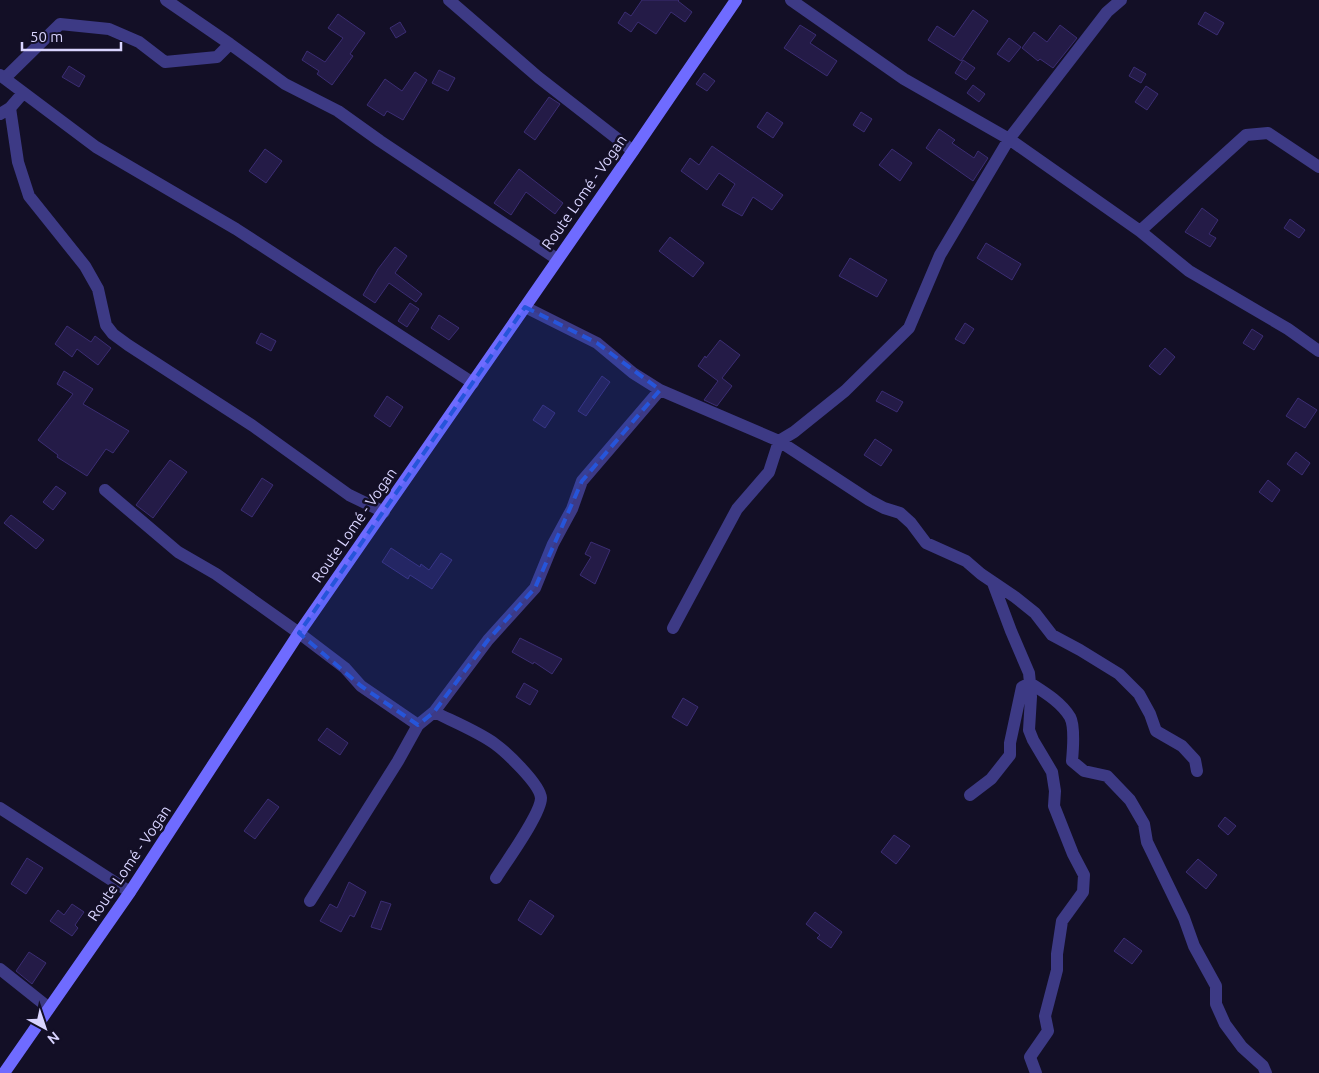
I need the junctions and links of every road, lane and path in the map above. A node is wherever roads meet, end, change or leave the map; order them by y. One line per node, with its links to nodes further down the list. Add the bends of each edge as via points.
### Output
1 (166, 0): 6 (street)
2 (450, 0): 11 (street, via 538,77)
3 (736, 0): 11 (main road, Route Lomé - Vogan)
4 (791, 0): 10 (street, via 904,79)
5 (1121, 0): 10 (street, via 1107,12)
6 (230, 44): 7 (street, via 217,57 165,62 139,42 109,29 60,24); 14 (street, via 285,84 338,111)
7 (2, 76): 8 (street)
8 (23, 93): 9 (street); 17 (street, via 96,147 236,228)
9 (5, 111): 21 (street, via 29,196 85,266 98,289 106,325 113,334 253,426 350,495)
10 (1009, 139): 13 (street); 19 (street, via 940,255 909,328 845,391)
11 (633, 151): 14 (main road, Route Lomé - Vogan)
12 (1319, 167): 13 (street, via 1268,133 1246,135)
13 (1140, 231): 16 (street, via 1189,271)
14 (557, 259): 15 (main road, Route Lomé - Vogan)
15 (525, 307): 17 (main road, Route Lomé - Vogan); 18 (street, via 597,343 633,373)
16 (1319, 351)
17 (473, 383): 21 (main road, Route Lomé - Vogan)
18 (660, 390): 19 (street); 26 (street, via 582,481 534,588 488,640)
19 (779, 441): 22 (street, via 869,500 900,513 926,543 966,561); 23 (street, via 769,472 738,509)
20 (105, 490): 24 (street, via 178,552 216,574)
21 (384, 512): 24 (main road, Route Lomé - Vogan)
22 (993, 583): 25 (street, via 1029,673); 28 (street, via 1035,613 1052,635 1119,674 1139,694 1156,731 1182,746 1195,760)
23 (673, 628)
24 (299, 633): 27 (street, via 345,668 360,686); 32 (main road, Route Lomé - Vogan)
25 (1030, 683): 29 (street, via 1022,687 1010,755 991,779); 37 (street, via 1029,730 1052,772 1054,806 1084,875 1082,892 1062,921 1057,970 1045,1016 1048,1031 1030,1057); 38 (street, via 1056,700 1070,718 1072,761 1084,771 1107,776 1130,800 1144,824 1147,842 1194,946 1216,986 1216,1004 1225,1024)
26 (434, 712): 27 (street); 31 (street, via 495,744 531,778 541,799 532,823)
27 (418, 725): 33 (street)
28 (1197, 771)
29 (970, 796)
30 (0, 808): 32 (street)
31 (496, 878)
32 (130, 892): 35 (main road, Route Lomé - Vogan)
33 (310, 901)
34 (0, 969): 35 (street)
35 (49, 1008): 36 (main road, Route Lomé - Vogan)
36 (4, 1073)
37 (1036, 1073)
38 (1266, 1073)

